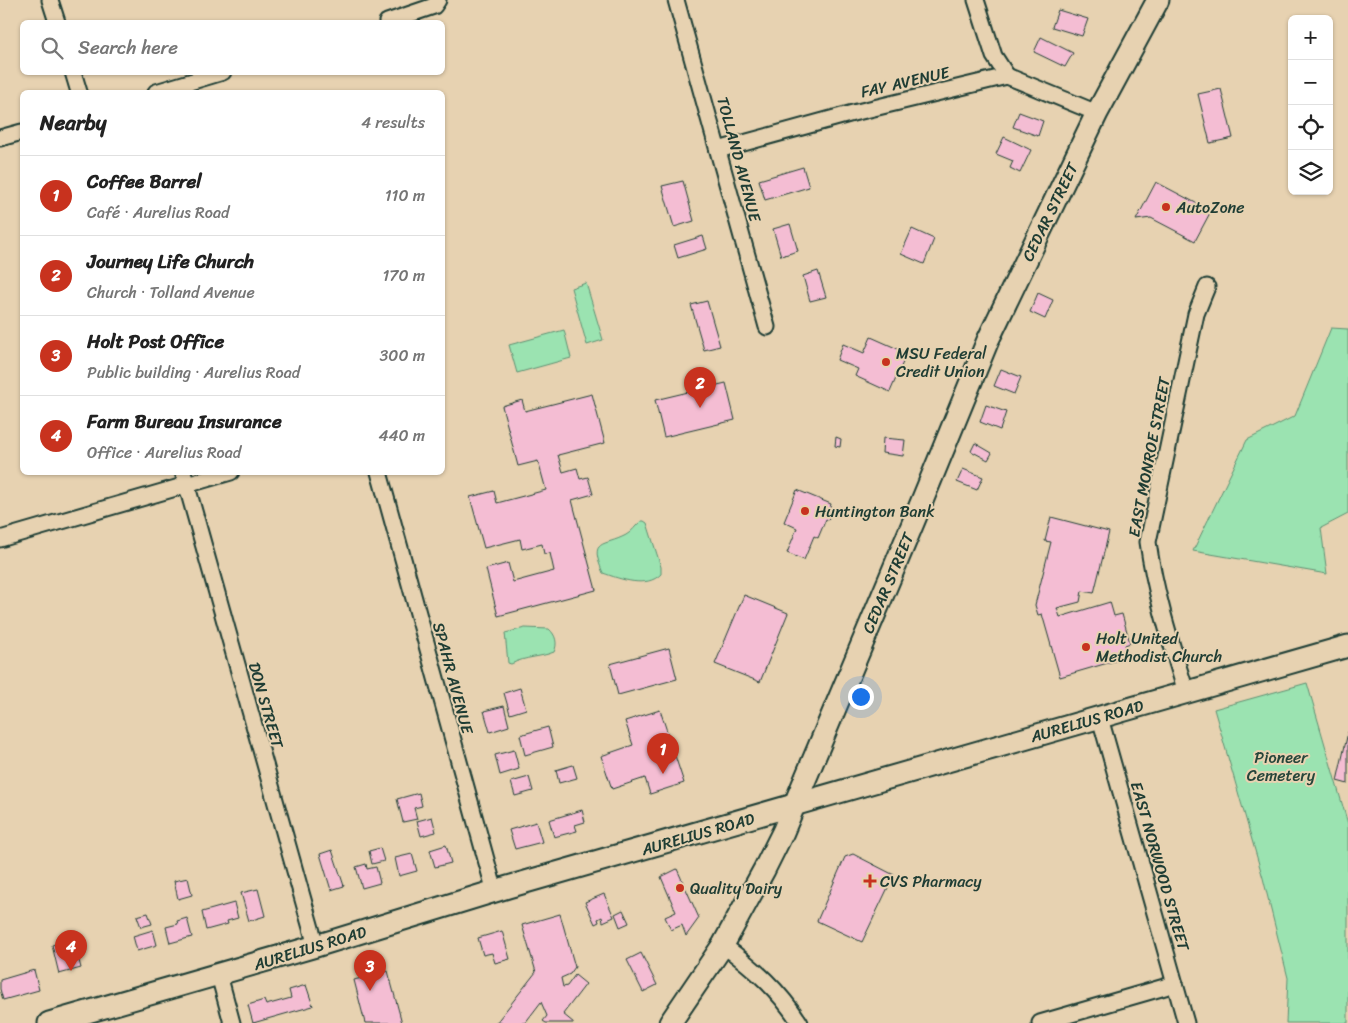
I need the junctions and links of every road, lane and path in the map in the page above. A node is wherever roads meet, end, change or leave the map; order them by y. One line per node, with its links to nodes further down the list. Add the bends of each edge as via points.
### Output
1 (50, 0): 6 (street)
2 (676, 0): 16 (street, TOLLAND AVENUE)
3 (976, 0): 10 (street, via 994,56)
4 (1158, 0): 13 (street, CEDAR STREET)
5 (436, 3): 7 (street)
6 (57, 20)
7 (392, 20)
8 (74, 75): 11 (street)
9 (213, 75): 12 (street)
10 (1007, 76): 13 (street); 16 (street, FAY AVENUE)
11 (78, 90)
12 (163, 90)
13 (1097, 113): 26 (street, CEDAR STREET, via 988,340)
14 (20, 133): 15 (street)
15 (0, 138)
16 (718, 150): 18 (street, TOLLAND AVENUE)
17 (1207, 287): 24 (street, EAST MONROE STREET, via 1196,314 1148,542 1151,567)
18 (767, 327)
19 (211, 475): 21 (street)
20 (380, 475): 27 (street, SPAHR AVENUE)
21 (185, 479): 22 (street); 29 (street, DON STREET)
22 (0, 538)
23 (1348, 646): 24 (street, AURELIUS ROAD)
24 (1186, 692): 25 (street, AURELIUS ROAD)
25 (1100, 718): 26 (street, AURELIUS ROAD); 31 (street, EAST NORWOOD STREET)
26 (795, 806): 27 (street, AURELIUS ROAD); 28 (street, CEDAR STREET)
27 (495, 892): 29 (street, AURELIUS ROAD)
28 (723, 945): 34 (street, CEDAR STREET); 35 (street, via 761,975 786,1001)
29 (316, 946): 30 (street, AURELIUS ROAD)
30 (220, 975): 32 (street, AURELIUS ROAD); 33 (street)
31 (1175, 984): 36 (street); 37 (street, EAST NORWOOD STREET)
32 (49, 1023)
33 (232, 1023)
34 (670, 1023)
35 (800, 1023)
36 (1040, 1023)
37 (1186, 1023)

